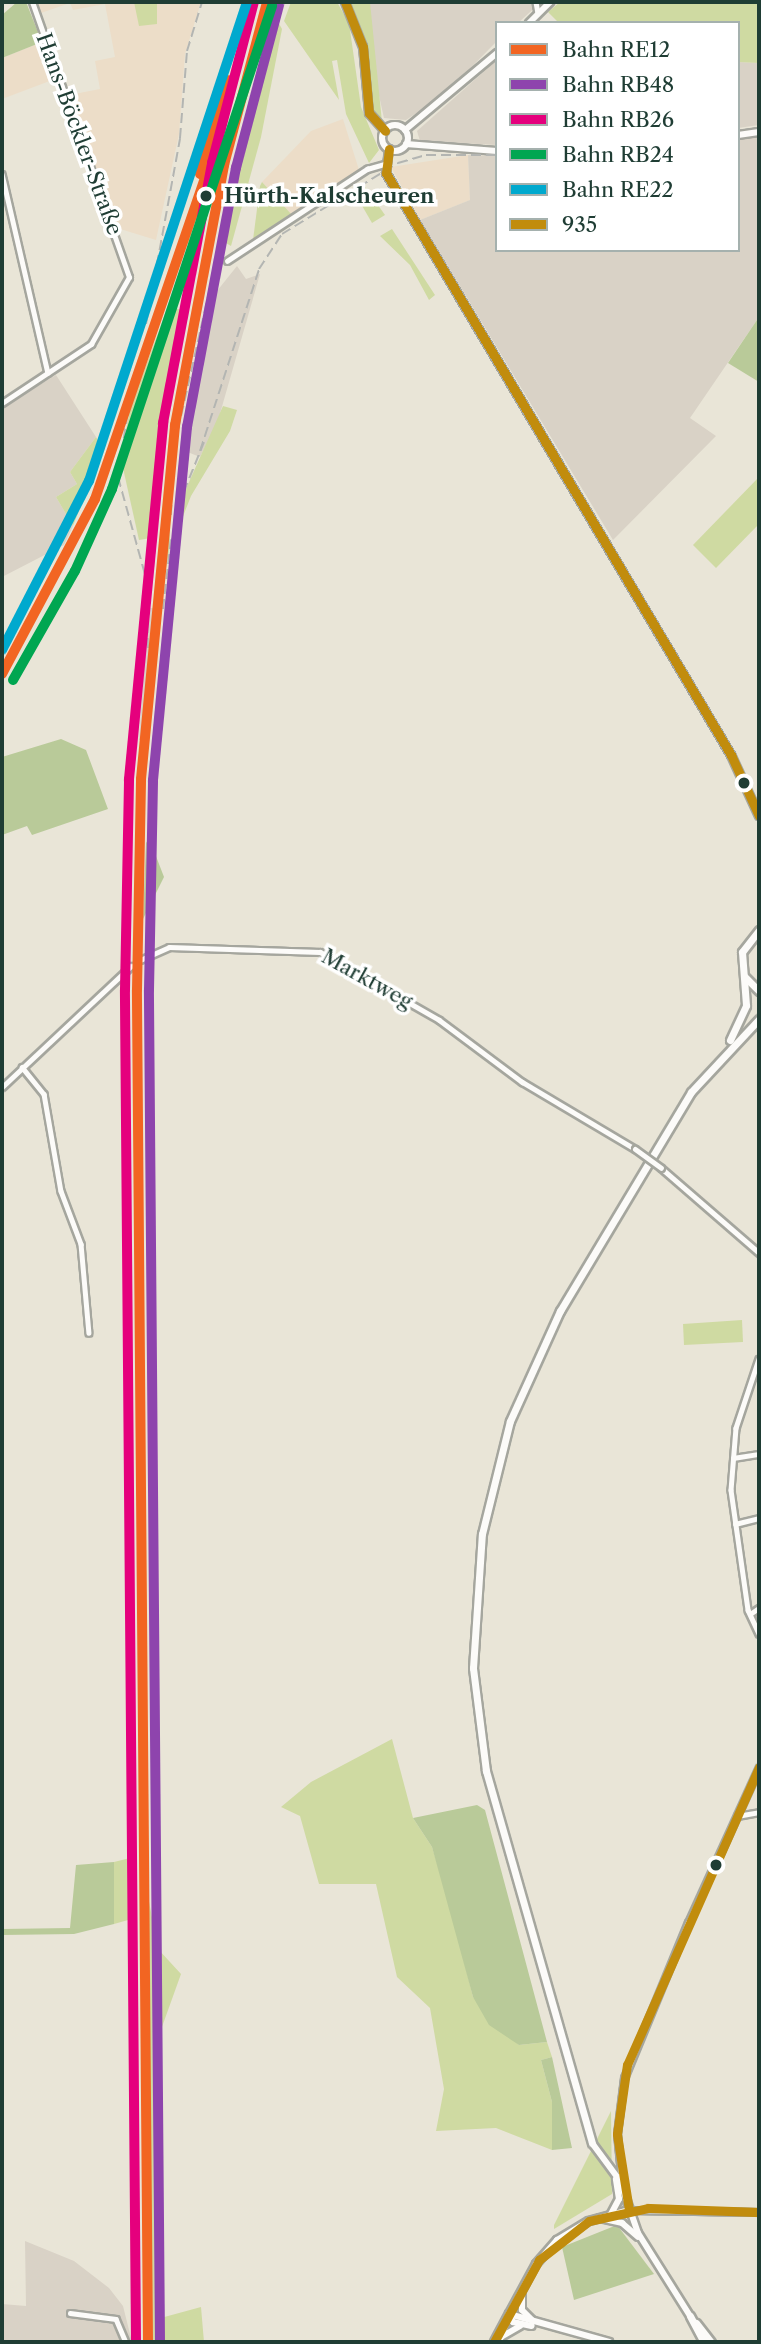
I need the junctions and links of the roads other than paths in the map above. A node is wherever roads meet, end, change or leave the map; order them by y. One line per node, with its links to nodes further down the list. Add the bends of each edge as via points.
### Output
1 (32, 2): 18 (street, Hans-Böckler-Straße, via 127,265 128,285 97,338)
2 (345, 2): 9 (main road, via 363,47 369,113)
3 (536, 2): 5 (street)
4 (547, 3): 5 (main road)
5 (538, 13): 6 (main road)
6 (530, 21)
7 (495, 54): 8 (main road)
8 (405, 130): 9 (main road, via 395,125); 12 (main road)
9 (385, 131): 13 (main road)
10 (759, 132): 11 (main road)
11 (740, 135)
12 (406, 144): 13 (main road); 14 (main road)
13 (389, 149): 15 (main road)
14 (495, 151)
15 (384, 164): 17 (street, via 367,169); 20 (main road, via 614,556)
16 (2, 174): 18 (street)
17 (227, 261)
18 (49, 374): 19 (street)
19 (2, 403)
20 (759, 816)
21 (759, 930): 24 (highway, via 744,945)
22 (139, 960): 30 (street, Marktweg, bridge, via 169,947 320,951 429,1014 522,1083 635,1149)
23 (131, 966): 28 (street)
24 (743, 974): 25 (highway); 27 (highway, via 746,1011)
25 (759, 991)
26 (759, 1019): 27 (highway)
27 (723, 1053): 44 (highway, via 668,1127 534,1361 486,1511 474,1607 475,1690 500,1829)
28 (22, 1067): 29 (street); 31 (street, via 44,1094 61,1191 81,1244)
29 (2, 1087)
30 (759, 1253)
31 (89, 1333)
32 (759, 1359): 34 (street, via 736,1428)
33 (759, 1454): 34 (street)
34 (733, 1458): 36 (street)
35 (759, 1518): 36 (street)
36 (736, 1524): 38 (street)
37 (759, 1608): 38 (street)
38 (750, 1614): 39 (street)
39 (759, 1634)
40 (759, 1767): 42 (street)
41 (759, 1812): 42 (street)
42 (737, 1816): 43 (street)
43 (688, 1923): 46 (street, via 624,2078 617,2134)
44 (592, 2143): 45 (main road)
45 (614, 2173): 46 (main road); 49 (main road, via 619,2199)
46 (622, 2185): 47 (main road)
47 (629, 2210): 48 (street); 49 (main road); 51 (main road)
48 (759, 2212)
49 (610, 2214): 50 (main road)
50 (598, 2217): 51 (main road, via 624,2224); 52 (main road, via 552,2245)
51 (642, 2241): 55 (main road)
52 (522, 2286): 54 (main road); 57 (main road, via 522,2310)
53 (70, 2313): 59 (street, via 116,2319)
54 (509, 2314): 56 (main road); 57 (main road); 58 (main road)
55 (690, 2316): 61 (highway); 62 (highway)
56 (524, 2325): 57 (main road); 58 (main road)
57 (541, 2326): 60 (main road)
58 (498, 2341)
59 (126, 2342)
60 (609, 2342)
61 (704, 2342)
62 (710, 2342)

